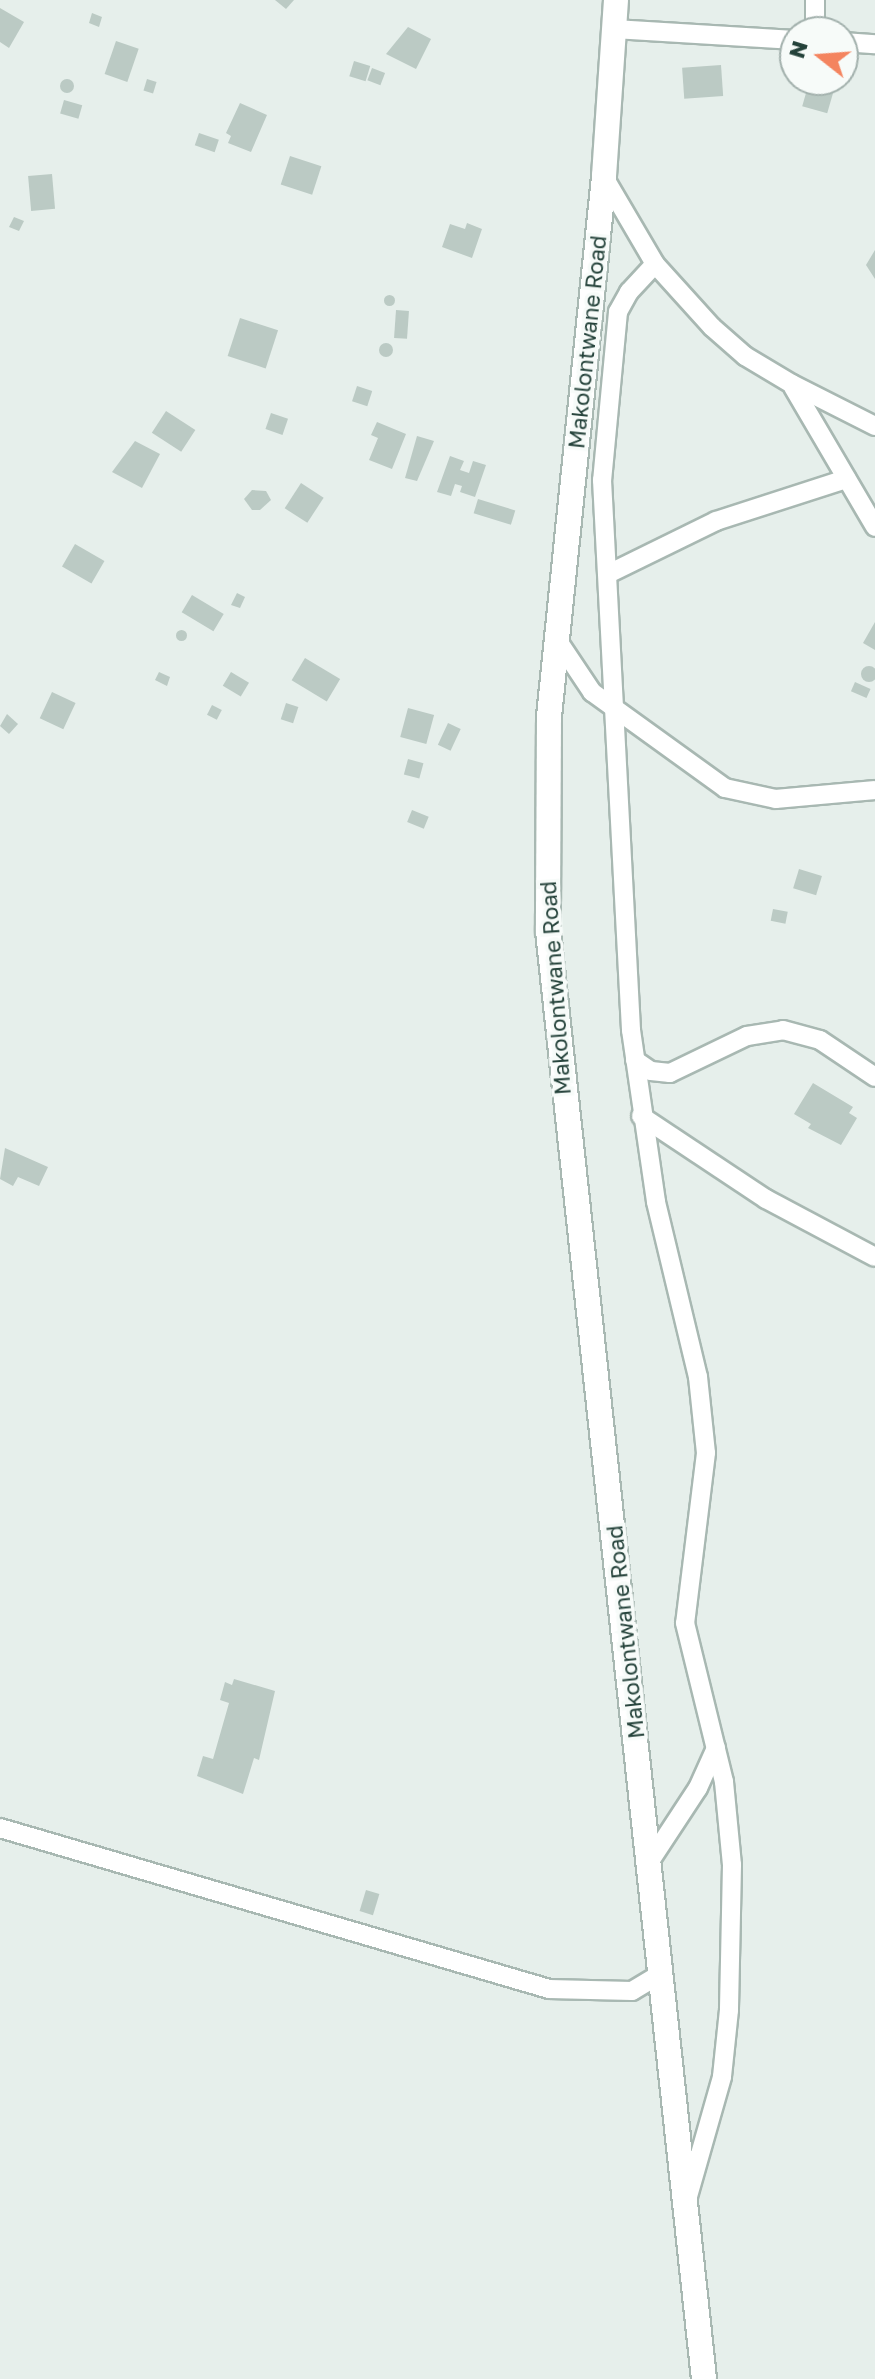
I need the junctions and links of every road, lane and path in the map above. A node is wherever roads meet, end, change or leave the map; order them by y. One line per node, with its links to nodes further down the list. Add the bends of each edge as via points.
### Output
1 (616, 0): 2 (main road, Makolontwane Road)
2 (614, 29): 3 (street); 4 (main road, Makolontwane Road)
3 (779, 39)
4 (604, 177): 5 (street); 6 (main road, Makolontwane Road)
5 (655, 264): 7 (street, via 629,292); 8 (street, via 723,336)
6 (592, 292): 7 (street); 13 (main road, Makolontwane Road)
7 (614, 330): 12 (street, via 602,467)
8 (792, 384): 9 (street); 10 (street)
9 (875, 426)
10 (846, 479): 11 (street); 12 (street, via 716,521)
11 (875, 527)
12 (610, 573): 14 (street)
13 (556, 638): 14 (street, via 592,692); 22 (main road, Makolontwane Road, via 545,818 548,931)
14 (616, 711): 15 (street, via 725,788 776,799); 16 (street)
15 (875, 790)
16 (635, 1060): 17 (street, via 651,1071 670,1073 747,1036 783,1030 820,1040); 18 (street)
17 (875, 1077)
18 (641, 1116): 19 (street, via 766,1199); 20 (street, via 698,1377 706,1453 685,1623)
19 (875, 1257)
20 (716, 1748): 22 (street, via 698,1788); 24 (street, via 732,1865 729,2010 722,2077)
21 (0, 1828): 23 (street, via 549,1989 632,1991)
22 (650, 1861): 23 (main road, Makolontwane Road)
23 (662, 1973): 24 (main road, Makolontwane Road)
24 (684, 2207): 25 (main road, Makolontwane Road)
25 (704, 2379)

